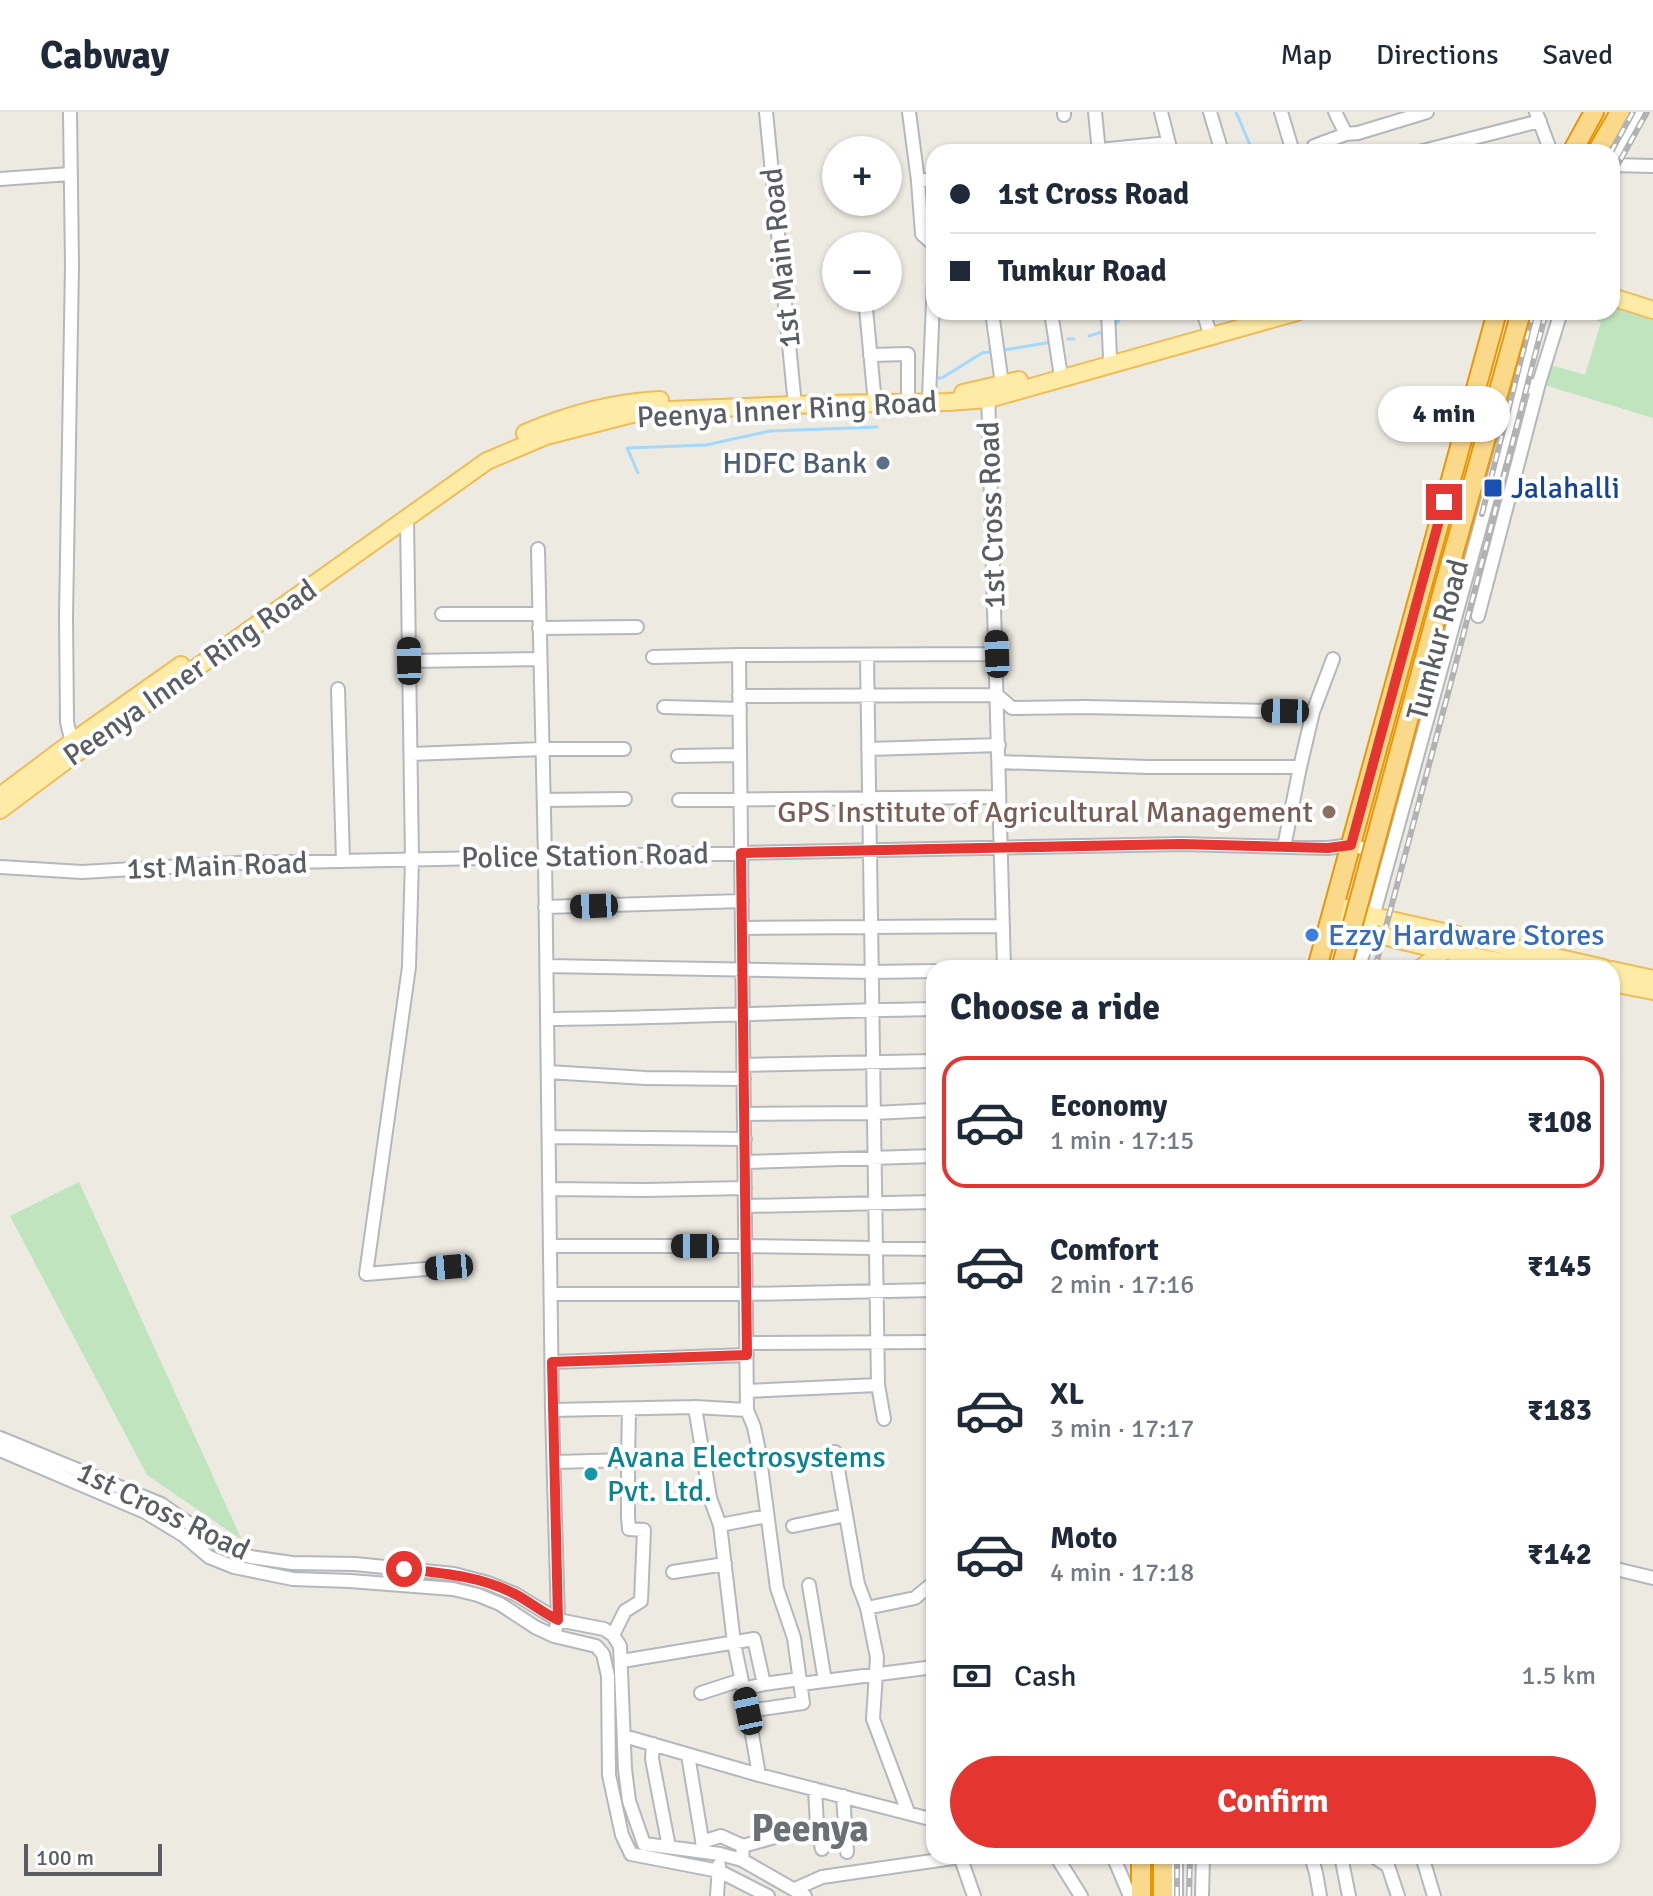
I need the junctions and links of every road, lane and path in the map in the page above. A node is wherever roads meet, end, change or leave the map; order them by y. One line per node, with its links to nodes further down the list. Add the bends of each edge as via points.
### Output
1 (70, 112): 35 (street)
2 (766, 112): 66 (street, 1st Main Road)
3 (909, 112): 38 (street)
4 (1095, 112): 20 (street)
5 (1161, 112): 21 (street)
6 (1210, 112): 22 (street)
7 (1281, 112): 23 (street)
8 (1335, 112): 19 (street)
9 (1427, 112): 18 (street)
10 (1588, 112): 27 (street)
11 (1594, 112): 28 (highway)
12 (1606, 112): 29 (highway)
13 (1620, 112): 30 (highway)
14 (1626, 112): 31 (highway)
15 (1638, 112): 16 (street); 32 (street)
16 (1653, 113)
17 (1538, 116): 25 (street); 26 (street)
18 (1387, 118): 19 (street)
19 (1346, 134): 24 (street)
20 (1098, 144)
21 (1169, 144)
22 (1220, 144)
23 (1291, 144)
24 (1325, 144)
25 (1445, 144)
26 (1548, 144)
27 (1570, 144)
28 (1576, 144)
29 (1589, 144)
30 (1602, 144)
31 (1609, 144)
32 (1620, 145)
33 (1620, 165): 34 (street)
34 (1653, 166)
35 (70, 174): 36 (street); 87 (street, via 67,722)
36 (0, 179)
37 (926, 180): 38 (street)
38 (918, 181): 39 (street)
39 (926, 237)
40 (1620, 300): 41 (main road)
41 (1653, 310)
42 (866, 312): 57 (street)
43 (932, 320): 65 (street)
44 (992, 320): 62 (street, 1st Cross Road)
45 (1052, 320): 59 (street)
46 (1206, 320): 56 (street)
47 (1239, 320): 56 (main road, Peenya Inner Ring Road)
48 (1266, 320): 62 (main road, Peenya Inner Ring Road)
49 (1497, 320): 105 (highway, Tumkur Road)
50 (1498, 320): 128 (highway, via 1461,478)
51 (1519, 320): 129 (highway, bridge)
52 (1527, 320): 110 (highway, Tumkur Road)
53 (1537, 320): 61 (street)
54 (1559, 320): 60 (street)
55 (1108, 324): 58 (street)
56 (1209, 330): 58 (main road, Peenya Inner Ring Road)
57 (870, 355): 63 (street); 64 (street, via 908,354)
58 (1110, 358): 59 (main road, Peenya Inner Ring Road)
59 (1060, 370): 62 (main road, Peenya Inner Ring Road)
60 (1539, 383): 61 (street); 71 (street)
61 (1517, 386): 120 (street)
62 (993, 390): 65 (main road, Peenya Inner Ring Road); 66 (main road, Peenya Inner Ring Road, via 948,402); 74 (street, 1st Cross Road)
63 (874, 393): 64 (main road, Peenya Inner Ring Road); 66 (main road, Peenya Inner Ring Road)
64 (908, 395): 65 (main road, Peenya Inner Ring Road)
65 (929, 396)
66 (795, 400): 67 (main road, Peenya Inner Ring Road, via 644,411 546,436 487,461); 87 (main road, Peenya Inner Ring Road, via 632,401 548,423 486,449)
67 (407, 519): 80 (street); 87 (main road, Peenya Inner Ring Road)
68 (538, 549): 70 (street)
69 (442, 614): 70 (street)
70 (539, 614): 73 (street)
71 (1478, 616)
72 (637, 627): 73 (street)
73 (539, 628): 78 (street)
74 (997, 654): 76 (street); 82 (street, 1st Cross Road)
75 (739, 655): 76 (street); 77 (street); 84 (street)
76 (867, 656): 83 (street)
77 (653, 657)
78 (540, 659): 80 (street); 89 (street)
79 (1333, 659): 86 (street)
80 (409, 661): 92 (street)
81 (338, 689): 113 (street)
82 (997, 695): 83 (street); 86 (street, via 1012,708); 88 (street, 1st Cross Road)
83 (868, 696): 84 (street); 91 (street)
84 (740, 703): 85 (street); 93 (street)
85 (664, 707)
86 (1313, 712): 96 (street)
87 (80, 743): 97 (main road, Peenya Inner Ring Road); 104 (main road, Peenya Inner Ring Road)
88 (999, 745): 91 (street); 95 (street, 1st Cross Road)
89 (543, 749): 90 (street); 92 (street); 100 (street)
90 (624, 749)
91 (868, 749): 103 (street)
92 (411, 754): 112 (street)
93 (740, 755): 94 (street); 102 (street)
94 (678, 756)
95 (999, 762): 96 (street); 98 (street, 1st Cross Road)
96 (1300, 767): 107 (street)
97 (0, 796)
98 (999, 797): 103 (street); 106 (street, 1st Cross Road)
99 (625, 799): 100 (street)
100 (544, 800): 111 (street)
101 (679, 800): 102 (street)
102 (741, 800): 103 (street); 109 (street)
103 (869, 800): 108 (street)
104 (0, 810)
105 (1348, 845): 107 (street, Police Station Road); 110 (street, Police Station Road); 119 (highway, Tumkur Road); 126 (street)
106 (1001, 847): 107 (street, Police Station Road); 108 (street, Police Station Road); 121 (street, 1st Cross Road)
107 (1284, 847)
108 (870, 850): 109 (street, Police Station Road); 122 (street)
109 (741, 853): 111 (street, Police Station Road); 117 (street)
110 (1380, 853): 120 (highway, Tumkur Road)
111 (545, 857): 112 (street, Police Station Road); 118 (street)
112 (412, 859): 113 (street, 1st Main Road); 168 (street, via 409,967 366,1274)
113 (343, 861): 115 (street, 1st Main Road, via 82,872)
114 (0, 867): 115 (street, 1st Main Road)
115 (21, 869): 116 (street, 1st Main Road)
116 (0, 874)
117 (742, 901): 118 (street); 123 (street)
118 (545, 907): 135 (street)
119 (1332, 913): 120 (main road); 127 (highway, Tumkur Road)
120 (1366, 923): 124 (main road); 130 (highway, Tumkur Road); 131 (street)
121 (1003, 926): 122 (street); 125 (street, 1st Cross Road)
122 (871, 927): 123 (street); 138 (street)
123 (743, 928): 136 (street)
124 (1447, 942): 132 (main road); 133 (main road); 134 (main road)
125 (1004, 960)
126 (1316, 960)
127 (1317, 960)
128 (1331, 960)
129 (1343, 960)
130 (1351, 960)
131 (1360, 960)
132 (1429, 960)
133 (1508, 960)
134 (1556, 960)
135 (547, 966): 136 (street); 146 (street)
136 (743, 970): 138 (street); 145 (street)
137 (926, 971): 138 (street)
138 (871, 972): 144 (street)
139 (1620, 972): 140 (main road)
140 (1653, 979)
141 (1620, 985): 142 (main road)
142 (1653, 991)
143 (926, 1009): 144 (street)
144 (872, 1010): 145 (street); 148 (street)
145 (743, 1013): 146 (street); 150 (street)
146 (548, 1019): 149 (street)
147 (926, 1061): 148 (street)
148 (873, 1063): 150 (street); 152 (street)
149 (548, 1072): 150 (street, via 645,1078); 154 (street)
150 (744, 1072): 153 (street)
151 (926, 1110): 152 (street)
152 (874, 1113): 153 (street); 157 (street)
153 (744, 1114): 155 (street)
154 (549, 1137): 155 (street); 160 (street)
155 (745, 1139): 158 (street)
156 (926, 1156): 157 (street)
157 (874, 1157): 158 (street); 161 (street)
158 (745, 1162): 159 (street)
159 (745, 1188): 160 (street); 163 (street)
160 (550, 1189): 164 (street)
161 (875, 1202): 162 (street); 163 (street); 166 (street)
162 (926, 1202)
163 (746, 1206): 165 (street)
164 (550, 1246): 165 (street); 171 (street)
165 (746, 1246): 166 (street); 172 (street)
166 (876, 1248): 167 (street); 170 (street)
167 (926, 1249)
168 (449, 1267)
169 (926, 1290): 170 (street)
170 (876, 1291): 172 (street); 174 (street)
171 (551, 1294): 172 (street); 176 (street)
172 (746, 1294): 175 (street)
173 (926, 1342): 174 (street)
174 (877, 1343): 175 (street); 177 (street)
175 (747, 1349): 176 (street); 178 (street)
176 (552, 1362): 181 (street)
177 (878, 1385): 178 (street); 183 (street)
178 (747, 1391): 182 (street)
179 (695, 1407): 180 (street); 182 (street); 191 (street, via 710,1498)
180 (629, 1409): 181 (street); 187 (street)
181 (552, 1410): 188 (street)
182 (747, 1410): 190 (street, via 759,1451)
183 (884, 1419)
184 (0, 1438): 200 (street, 1st Cross Road, via 161,1504 226,1549 292,1563 454,1574 515,1594)
185 (0, 1450): 202 (street, via 145,1512 209,1557 234,1567 293,1579 453,1589 500,1604)
186 (835, 1452): 189 (street)
187 (628, 1460): 188 (street); 201 (street, via 629,1529 644,1530 641,1601 625,1611)
188 (555, 1462): 200 (street)
189 (846, 1515): 192 (street); 199 (street)
190 (767, 1516): 191 (street); 208 (street, via 777,1588 794,1638)
191 (720, 1525): 193 (street)
192 (793, 1526)
193 (725, 1564): 195 (street); 203 (street)
194 (1620, 1570): 196 (street)
195 (673, 1572)
196 (1653, 1578)
197 (809, 1585): 207 (street)
198 (926, 1589): 199 (street, via 915,1598)
199 (867, 1608): 206 (street)
200 (558, 1620): 201 (street, 1st Cross Road); 202 (street)
201 (613, 1635): 204 (street)
202 (554, 1636): 243 (street, via 596,1646 603,1654 609,1775 631,1854)
203 (734, 1643): 204 (street); 209 (street, via 754,1639); 210 (street)
204 (622, 1661): 213 (street)
205 (926, 1668): 206 (street)
206 (876, 1674): 207 (street); 219 (street, via 873,1719)
207 (825, 1681): 208 (street)
208 (801, 1682): 209 (street); 212 (street, via 803,1703)
209 (764, 1684): 210 (street)
210 (742, 1685): 211 (street); 212 (street)
211 (701, 1693)
212 (748, 1711): 216 (street)
213 (624, 1736): 214 (street); 223 (street, via 629,1801 644,1844)
214 (653, 1744): 215 (street); 223 (street)
215 (688, 1755): 216 (street); 224 (street)
216 (759, 1775): 217 (street)
217 (815, 1789): 218 (street); 221 (street)
218 (843, 1796): 219 (street); 226 (street)
219 (908, 1812): 220 (street)
220 (926, 1818)
221 (817, 1825): 222 (street); 225 (street)
222 (743, 1846): 224 (street, via 721,1836); 228 (street)
223 (669, 1847): 224 (street)
224 (703, 1847): 227 (street)
225 (822, 1849)
226 (847, 1852)
227 (720, 1854): 228 (street); 243 (street)
228 (742, 1860): 244 (street)
229 (926, 1861): 244 (street, via 822,1877)
230 (963, 1864): 247 (street)
231 (1061, 1864): 248 (street)
232 (1117, 1864): 249 (street)
233 (1133, 1864): 249 (street)
234 (1141, 1864): 250 (highway)
235 (1151, 1864): 251 (highway)
236 (1163, 1864): 252 (highway)
237 (1173, 1864): 253 (highway)
238 (1203, 1864): 254 (street)
239 (1313, 1864): 255 (street)
240 (1343, 1864): 256 (street)
241 (1385, 1864): 257 (street)
242 (1424, 1864): 258 (street)
243 (719, 1871): 245 (street); 246 (street)
244 (800, 1893)
245 (717, 1896)
246 (768, 1896)
247 (974, 1896)
248 (1081, 1896)
249 (1132, 1896)
250 (1141, 1896)
251 (1151, 1896)
252 (1163, 1896)
253 (1173, 1896)
254 (1202, 1896)
255 (1320, 1896)
256 (1349, 1896)
257 (1398, 1896)
258 (1434, 1896)

